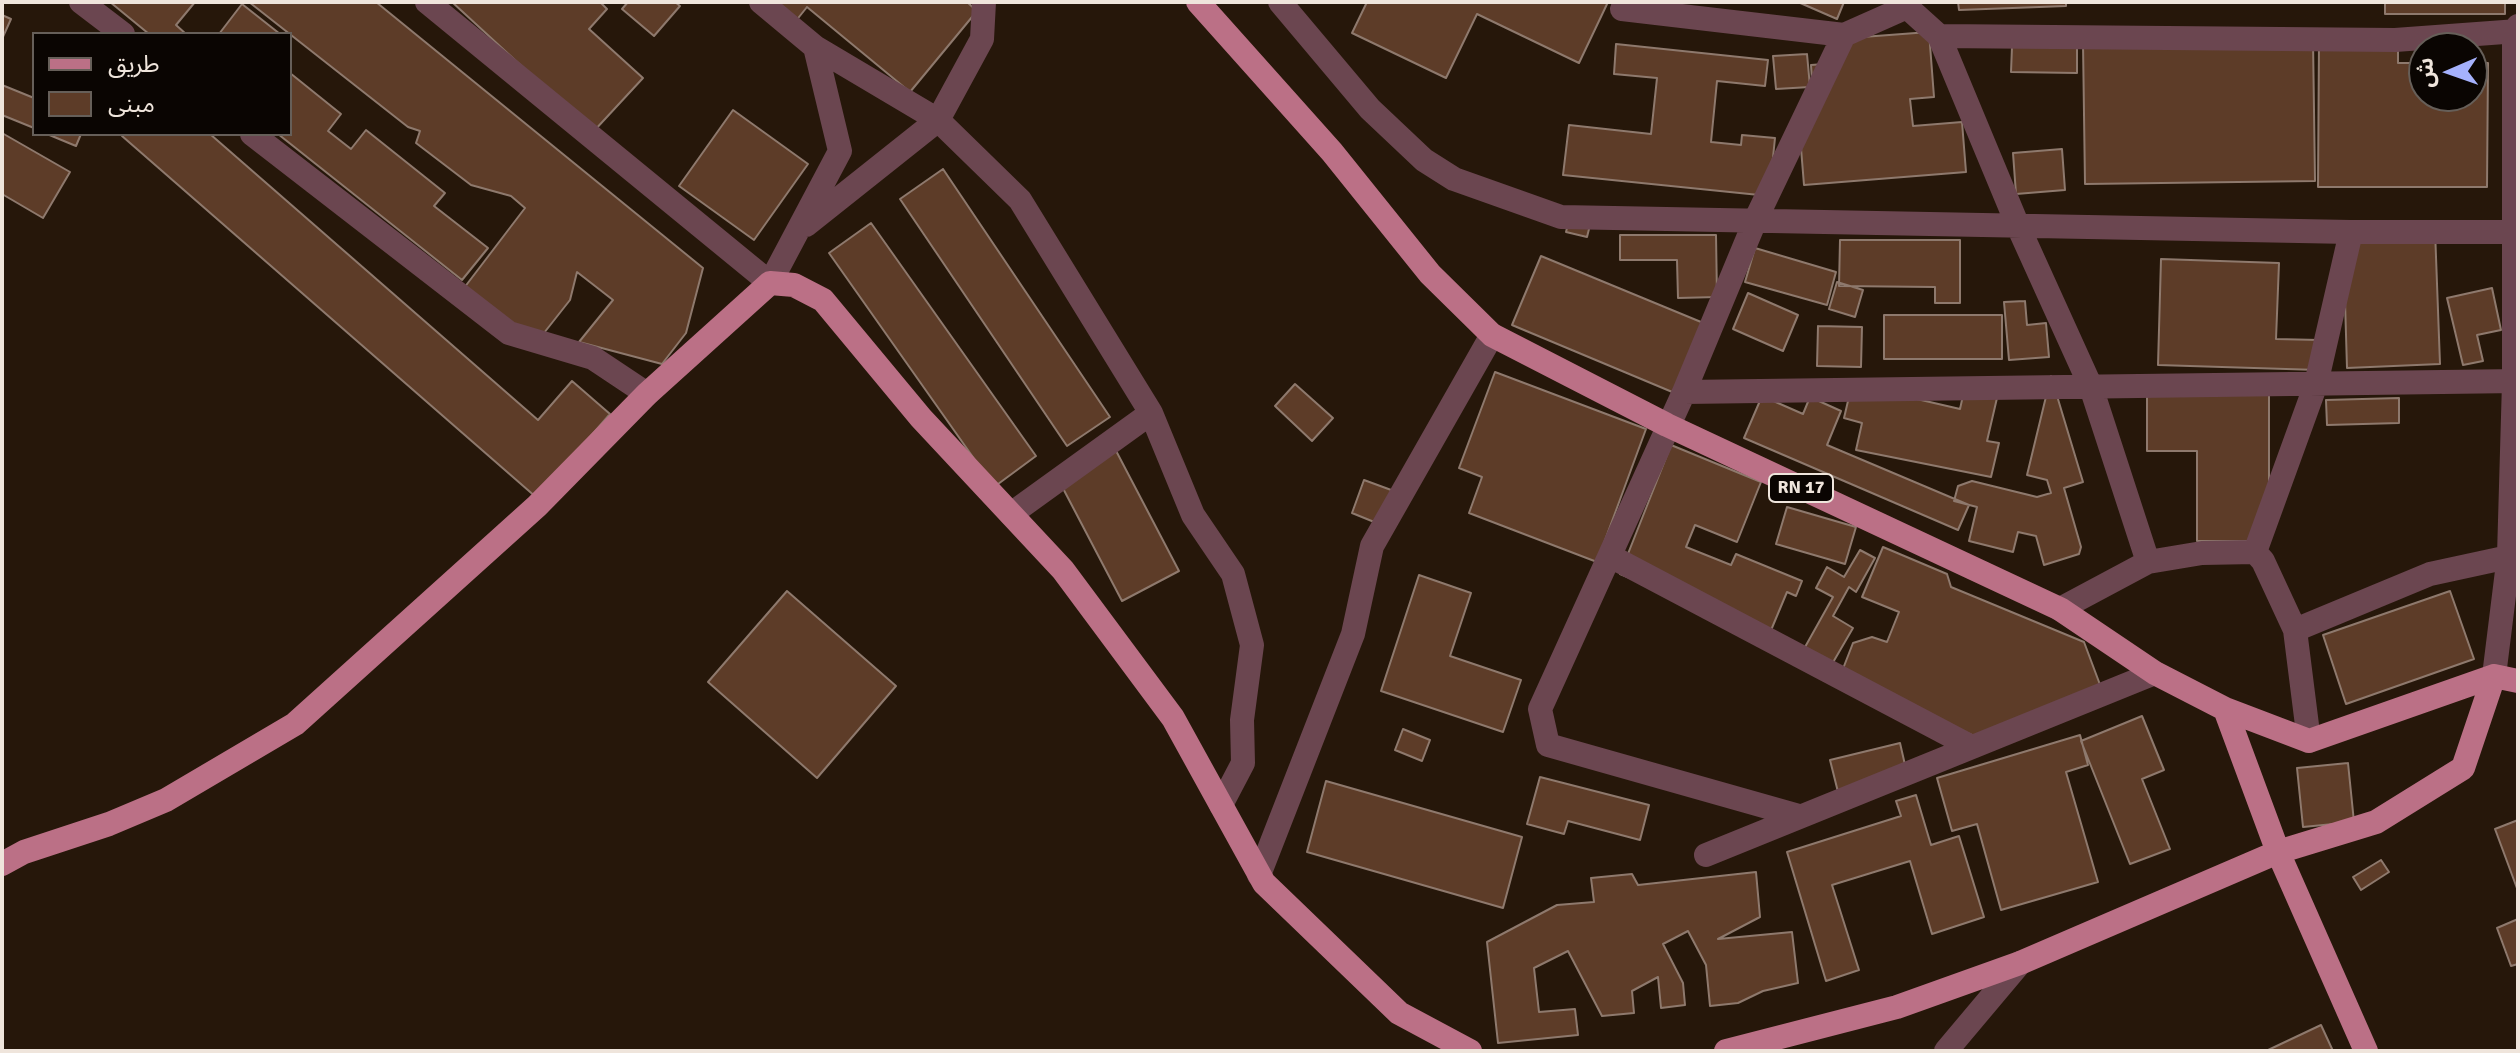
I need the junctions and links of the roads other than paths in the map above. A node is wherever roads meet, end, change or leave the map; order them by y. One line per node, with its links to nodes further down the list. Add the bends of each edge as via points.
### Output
1 (81, 2): 10 (street)
2 (427, 2): 21 (street)
3 (761, 2): 13 (street)
4 (984, 2): 14 (street, via 982,39)
5 (1198, 2): 22 (main road, RN 17, via 1332,152 1430,274)
6 (1280, 2): 16 (street, via 1370,109 1424,160 1454,179 1561,217)
7 (1910, 5): 11 (street); 12 (street)
8 (1622, 9): 11 (street)
9 (2517, 29): 12 (street, via 2395,40); 20 (street)
10 (120, 32)
11 (1844, 35): 16 (street)
12 (1939, 36): 17 (street)
13 (815, 47): 14 (street); 18 (street, via 840,151)
14 (938, 120): 18 (street); 28 (street, via 1020,200)
15 (255, 136): 27 (street, via 509,333 593,358)
16 (1755, 221): 17 (street); 26 (street)
17 (2018, 226): 19 (street); 25 (street)
18 (799, 230): 21 (street)
19 (2351, 232): 20 (street); 24 (street)
20 (2516, 232): 23 (street)
21 (770, 283): 27 (main road); 30 (main road, via 794,285 823,300 921,418)
22 (1492, 335): 29 (main road, RN 17); 47 (street, via 1372,546 1353,634)
23 (2516, 382): 24 (street); 32 (street)
24 (2316, 384): 25 (street); 31 (street)
25 (2091, 387): 26 (street); 34 (street)
26 (1684, 392): 29 (street)
27 (647, 394): 46 (main road, via 537,506 295,724 166,800)
28 (1151, 413): 30 (street); 42 (street, via 1193,515 1233,574 1252,645 1242,720 1243,763)
29 (1667, 425): 33 (street); 35 (main road, RN 17)
30 (1011, 514): 42 (main road, via 1063,570 1173,718)
31 (2255, 552): 34 (street); 36 (street)
32 (2514, 555): 36 (street, via 2430,574); 38 (street)
33 (1610, 556): 41 (street); 43 (street, via 1540,709 1548,745)
34 (2148, 562): 35 (street)
35 (2060, 609): 37 (main road, RN 17)
36 (2295, 630): 40 (street)
37 (2155, 673): 39 (main road, RN 17); 41 (street)
38 (2506, 679): 40 (main road); 44 (main road, via 2463,768 2376,822)
39 (2225, 709): 40 (main road, RN 17); 44 (main road)
40 (2309, 741)
41 (1970, 746): 43 (street)
42 (1221, 805): 47 (main road)
43 (1799, 816): 45 (street)
44 (2278, 852): 48 (main road); 52 (main road)
45 (1706, 855)
46 (2, 864)
47 (1259, 875): 49 (main road, via 1399,1013)
48 (2020, 963): 50 (main road, via 1897,1007); 51 (street)
49 (1470, 1051)
50 (1726, 1051)
51 (1946, 1051)
52 (2366, 1051)

